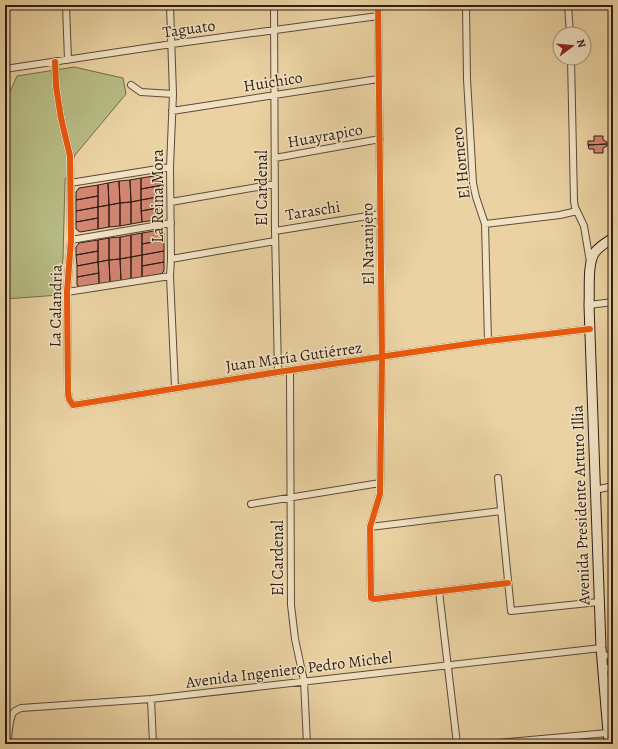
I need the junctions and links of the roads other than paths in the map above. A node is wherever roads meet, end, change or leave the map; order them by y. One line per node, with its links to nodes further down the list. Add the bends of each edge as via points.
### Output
1 (66, 5): 11 (street)
2 (170, 5): 10 (street, La Reina Mora)
3 (274, 5): 9 (street, El Cardenal)
4 (378, 5): 7 (street, El Naranjero)
5 (466, 5): 29 (street, El Hornero, via 473,182)
6 (568, 5): 8 (street)
7 (378, 16): 9 (street, Taguato); 15 (street, El Naranjero)
8 (569, 26)
9 (274, 30): 10 (street, Taguato); 18 (street, El Cardenal)
10 (172, 44): 11 (street, Taguato); 17 (street, La Reina Mora)
11 (68, 60): 12 (street, Taguato)
12 (55, 62): 14 (street, Taguato); 23 (street, La Calandria, via 61,118 70,156)
13 (571, 66): 26 (street, via 574,202)
14 (5, 69)
15 (378, 79): 18 (street, Huichico); 20 (street, El Naranjero)
16 (131, 85): 17 (street, via 141,92)
17 (172, 94): 19 (street, La Reina Mora)
18 (275, 96): 19 (street, Huichico); 21 (street, El Cardenal)
19 (172, 111): 22 (street, La Reina Mora)
20 (380, 139): 21 (street, Huayrapico); 27 (street, El Naranjero)
21 (275, 158): 24 (street, El Cardenal)
22 (170, 167): 23 (street); 25 (street, La Reina Mora)
23 (70, 183): 32 (street, La Calandria)
24 (275, 184): 25 (street); 30 (street, El Cardenal)
25 (171, 202): 28 (street, La Reina Mora)
26 (577, 211): 29 (street); 35 (street, via 584,226)
27 (380, 214): 30 (street, Taraschi); 42 (street, El Naranjero)
28 (171, 223): 32 (street); 34 (street, La Reina Mora)
29 (486, 224): 41 (street, El Hornero)
30 (275, 231): 33 (street, El Cardenal)
31 (613, 238): 35 (street, via 596,250)
32 (71, 240): 37 (street, La Calandria)
33 (275, 241): 34 (street, Taraschi); 44 (street, El Cardenal)
34 (171, 259): 36 (street, La Reina Mora)
35 (590, 265): 39 (street, Avenida Presidente Arturo Illia)
36 (170, 276): 37 (street); 45 (street, La Reina Mora)
37 (67, 292): 46 (street, La Calandria, via 68,392)
38 (613, 302): 39 (street)
39 (589, 305): 40 (street, Avenida Presidente Arturo Illia)
40 (590, 329): 41 (street, Juan María Gutiérrez); 50 (street, Avenida Presidente Arturo Illia)
41 (488, 342): 42 (street, Juan María Gutiérrez)
42 (382, 358): 43 (street, Juan María Gutiérrez); 48 (street, El Naranjero)
43 (290, 370): 44 (street, Juan María Gutiérrez); 51 (street, El Cardenal)
44 (278, 372): 45 (street, Juan María Gutiérrez)
45 (175, 388): 46 (street, Juan María Gutiérrez)
46 (73, 405)
47 (498, 478): 53 (street)
48 (380, 483): 51 (street); 54 (street, El Naranjero, via 380,494)
49 (613, 486): 50 (street)
50 (595, 490): 57 (street, Avenida Presidente Arturo Illia)
51 (291, 497): 52 (street); 63 (street, El Cardenal, via 290,606)
52 (250, 504)
53 (501, 511): 54 (street); 55 (street)
54 (370, 527): 56 (street, El Naranjero, via 370,598)
55 (508, 583): 56 (street); 57 (street, via 511,611)
56 (439, 591): 60 (street)
57 (599, 602): 58 (street, Avenida Presidente Arturo Illia)
58 (601, 652): 59 (street, Avenida Ingeniero Pedro Michel); 60 (street, Avenida Ingeniero Pedro Michel); 62 (street, Avenida Presidente Arturo Illia)
59 (613, 655)
60 (447, 664): 63 (street, Avenida Ingeniero Pedro Michel); 70 (street)
61 (613, 667): 62 (street)
62 (602, 669): 66 (street, Avenida Presidente Arturo Illia)
63 (304, 681): 64 (street, Avenida Ingeniero Pedro Michel); 69 (street, El Cardenal)
64 (151, 699): 65 (street, Avenida Ingeniero Pedro Michel, via 21,708); 68 (street)
65 (8, 715): 67 (street, Avenida Ingeniero Pedro Michel)
66 (608, 733): 71 (street); 72 (street, Avenida Presidente Arturo Illia)
67 (8, 744)
68 (153, 744)
69 (307, 744)
70 (457, 744)
71 (487, 744)
72 (609, 744)

